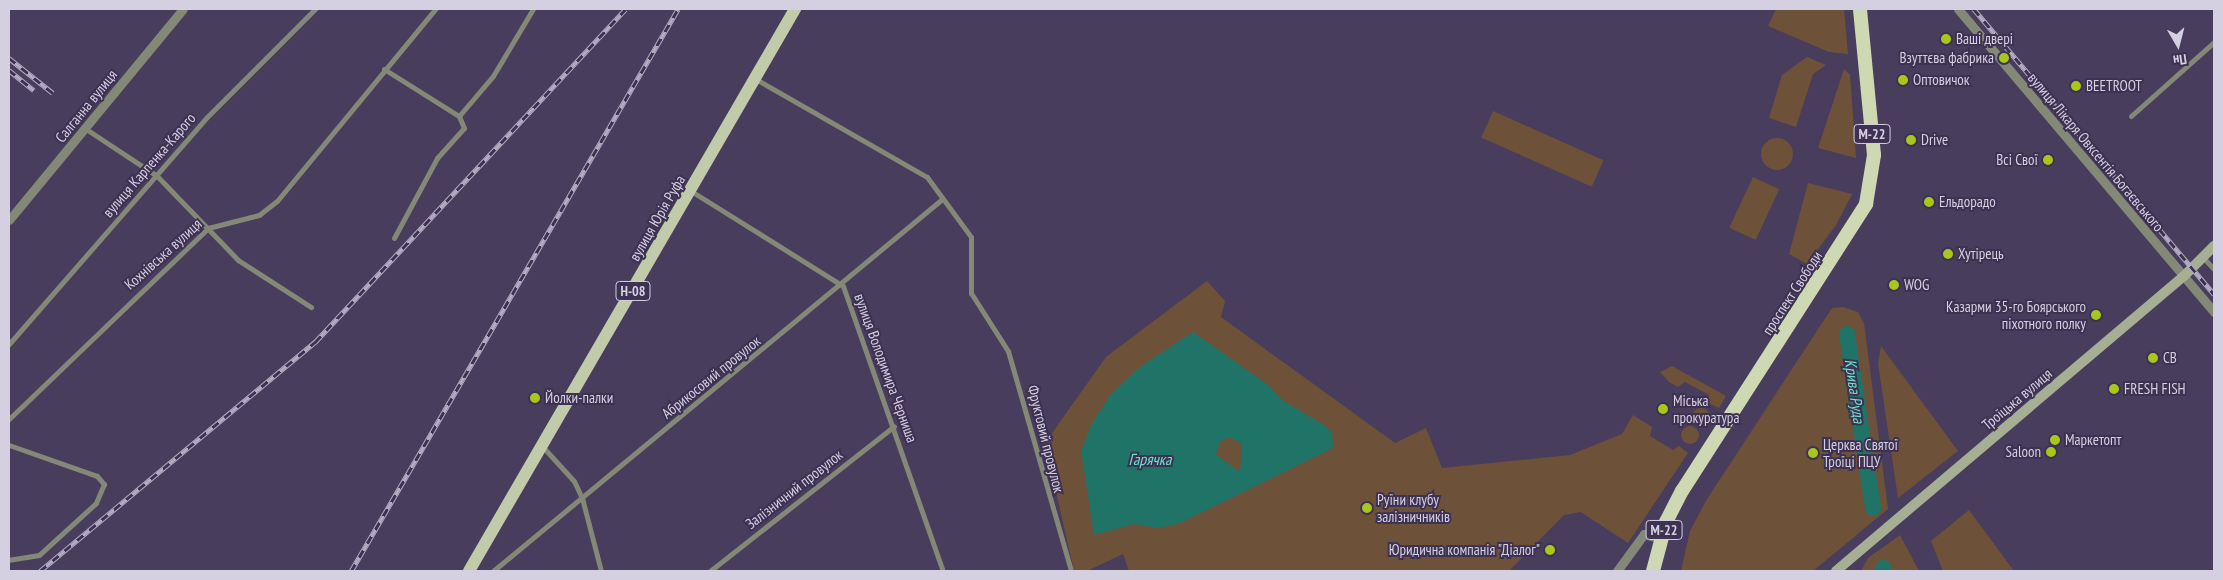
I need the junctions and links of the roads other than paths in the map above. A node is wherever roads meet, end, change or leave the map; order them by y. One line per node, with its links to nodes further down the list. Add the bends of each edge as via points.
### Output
1 (183, 9): 13 (street, Салганна вулиця)
2 (315, 9): 14 (street, вулиця Карпенка-Карого, via 207,117)
3 (435, 9): 9 (street, Кохнівська вулиця)
4 (533, 9): 11 (street, via 493,76)
5 (795, 9): 10 (main road, вулиця Юрія Руфа / Н-08)
6 (1860, 9): 33 (highway, проспект Свободи / М-22, via 1874,155 1866,204 1682,491)
7 (1958, 9): 23 (street, вулиця Лікаря Овксентія Богаєвського)
8 (2214, 42): 12 (street)
9 (384, 68): 11 (street); 18 (street, Кохнівська вулиця, via 320,152 267,210)
10 (754, 78): 15 (main road, вулиця Юрія Руфа / Н-08); 16 (street, Фруктовий провулок, via 904,161 927,177)
11 (459, 116): 19 (street, via 464,128 437,158)
12 (2131, 116)
13 (86, 129): 14 (street); 17 (street, Салганна вулиця)
14 (157, 176): 18 (street); 27 (street, вулиця Карпенка-Карого)
15 (692, 191): 24 (street, вулиця Володимира Черниша); 31 (main road, вулиця Юрія Руфа / Н-08)
16 (942, 200): 24 (street, Абрикосовий провулок); 40 (street, Фруктовий провулок, via 971,237 971,294 1008,351)
17 (9, 220)
18 (208, 228): 25 (street, via 266,281); 28 (street, Кохнівська вулиця)
19 (394, 238)
20 (2214, 246): 21 (main road, Троїцька вулиця)
21 (2203, 257): 22 (street); 23 (main road, Троїцька вулиця)
22 (2214, 269)
23 (2183, 277): 26 (street, вулиця Лікаря Овксентія Богаєвського); 43 (main road, Троїцька вулиця)
24 (843, 286): 29 (street, вулиця Володимира Черниша); 32 (street, Абрикосовий провулок)
25 (311, 307)
26 (2214, 312)
27 (9, 344)
28 (9, 419)
29 (894, 426): 38 (street, Залізничний провулок); 39 (street, вулиця Володимира Черниша)
30 (9, 445): 34 (street, via 97,476 104,484 96,503 39,555)
31 (542, 446): 32 (street, via 574,481); 35 (main road, вулиця Юрія Руфа / Н-08)
32 (582, 498): 36 (street, Абрикосовий провулок); 37 (street)
33 (1661, 539): 41 (street, via 1644,534); 42 (highway, проспект Свободи / М-22)
34 (9, 560)
35 (469, 571)
36 (493, 571)
37 (601, 571)
38 (710, 571)
39 (943, 571)
40 (1071, 571)
41 (1617, 571)
42 (1653, 571)
43 (1836, 571)

